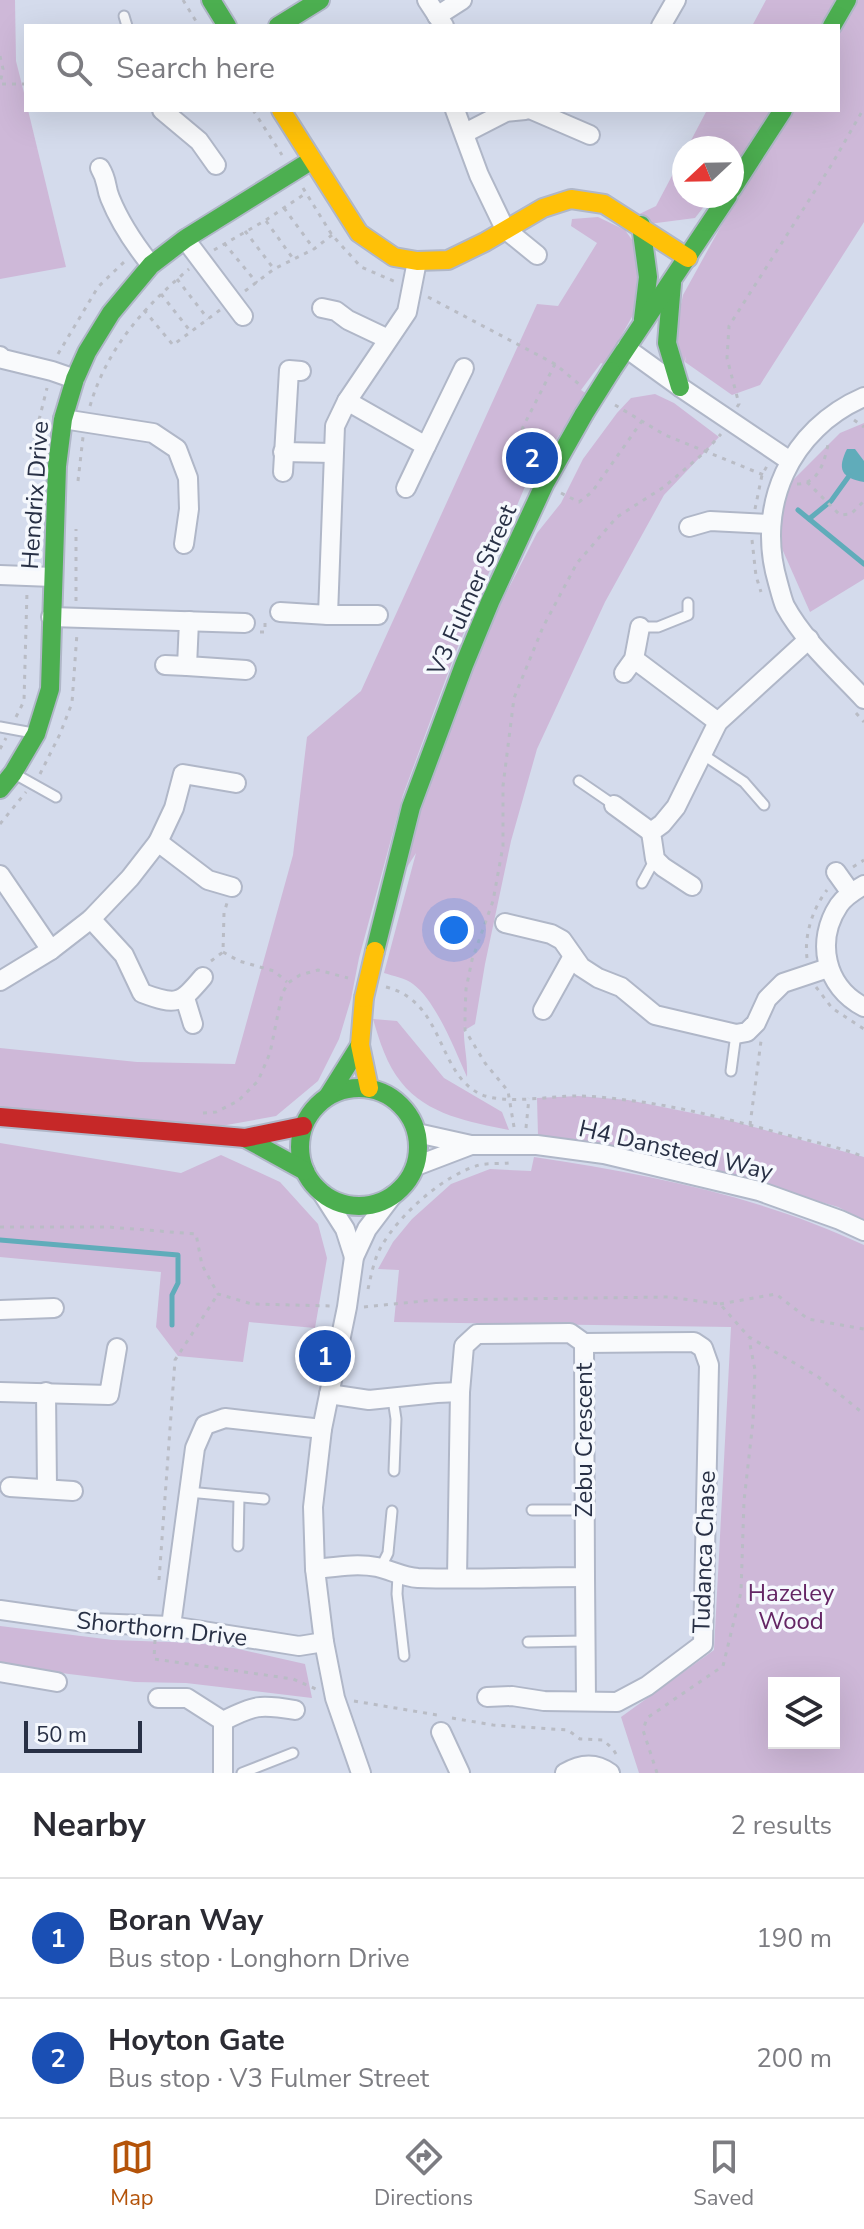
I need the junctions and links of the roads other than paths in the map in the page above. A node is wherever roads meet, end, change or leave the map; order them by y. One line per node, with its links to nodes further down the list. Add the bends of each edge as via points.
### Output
1 (211, 0): 7 (street)
2 (320, 0): 8 (street)
3 (462, 0): 6 (street)
4 (676, 0): 9 (street)
5 (847, 0): 10 (street)
6 (436, 14)
7 (226, 24)
8 (281, 24)
9 (662, 24)
10 (833, 24)
11 (164, 112): 20 (street, via 199,141)
12 (282, 112): 19 (street)
13 (456, 112): 17 (street)
14 (506, 112): 17 (street)
15 (537, 112): 18 (street)
16 (782, 112): 22 (street)
17 (465, 133): 25 (street)
18 (590, 135)
19 (312, 160): 26 (street, Hendrix Drive); 29 (street, via 359,233 394,257)
20 (216, 165)
21 (100, 168): 30 (street, via 117,215)
22 (744, 170)
23 (720, 208): 28 (street, V3 Fulmer Street)
24 (641, 225): 25 (street, via 604,204 571,199); 28 (street); 34 (street, via 648,277)
25 (505, 229): 27 (street); 29 (street, via 448,260)
26 (185, 239): 30 (street, Hendrix Drive); 33 (street)
27 (537, 255)
28 (688, 258): 31 (street, V3 Fulmer Street)
29 (417, 261): 35 (street, via 407,312)
30 (151, 265): 40 (street, Hendrix Drive, via 111,313)
31 (672, 281): 34 (street, V3 Fulmer Street); 41 (street, via 667,343)
32 (322, 308): 35 (street)
33 (237, 309)
34 (642, 326): 36 (street, V3 Fulmer Street)
35 (388, 339): 43 (street)
36 (626, 348): 41 (street); 101 (street, V3 Fulmer Street, bridge, via 545,483 490,602 430,754 411,807 366,988)
37 (0, 356): 40 (street)
38 (464, 368): 45 (street)
39 (301, 371): 46 (street, via 289,370)
40 (75, 379): 44 (street, Hendrix Drive)
41 (680, 387): 48 (street)
42 (864, 397): 48 (street, via 837,410)
43 (347, 401): 45 (street); 47 (street, via 335,426)
44 (63, 419): 53 (street, via 153,433 177,449 188,478); 55 (street, Hendrix Drive)
45 (426, 446): 50 (street)
46 (283, 452): 47 (street); 49 (street)
47 (333, 453): 58 (street)
48 (783, 456): 51 (street)
49 (283, 472)
50 (406, 488)
51 (762, 524): 52 (street, via 710,521); 64 (street, via 785,605)
52 (689, 527)
53 (184, 544)
54 (0, 575): 55 (street)
55 (53, 577): 60 (street, Hendrix Drive)
56 (688, 603): 63 (lane, via 688,615 658,627)
57 (280, 612): 58 (street)
58 (328, 615): 59 (street)
59 (378, 615)
60 (51, 617): 61 (street); 71 (street, Hendrix Drive, via 50,689)
61 (189, 621): 62 (street); 66 (street)
62 (245, 623)
63 (640, 627): 69 (street, via 629,666)
64 (809, 639): 68 (street); 69 (street)
65 (165, 665): 66 (street)
66 (187, 666): 67 (street)
67 (246, 670)
68 (859, 705)
69 (718, 722): 72 (street)
70 (0, 727): 71 (lane)
71 (36, 734): 73 (street, Hendrix Drive)
72 (702, 754): 79 (lane, via 744,782); 80 (street, via 676,807)
73 (13, 773): 76 (street, Hendrix Drive); 77 (lane)
74 (579, 781): 78 (lane)
75 (236, 783): 81 (street, via 183,774)
76 (0, 789)
77 (56, 797)
78 (614, 805): 80 (street)
79 (764, 805)
80 (651, 832): 82 (street)
81 (158, 842): 87 (street, via 208,880); 89 (street)
82 (655, 859): 85 (lane); 86 (street)
83 (836, 872): 88 (street)
84 (0, 875): 91 (street)
85 (642, 883)
86 (692, 886)
87 (232, 887)
88 (858, 889): 93 (street, via 841,902 832,919 826,943)
89 (91, 919): 91 (street); 96 (street, via 124,955 142,993 166,1002)
90 (505, 923): 92 (street, via 551,934)
91 (51, 950): 95 (street)
92 (573, 956): 98 (street); 100 (street, via 581,967 621,987 655,1015)
93 (828, 968): 97 (street, via 839,988); 100 (street, via 783,983 767,999 756,1023)
94 (203, 977): 96 (street)
95 (0, 981)
96 (185, 998): 99 (street)
97 (864, 1007)
98 (543, 1010)
99 (193, 1024)
100 (736, 1034): 102 (lane)
101 (360, 1045): 103 (street, V3 Fulmer Street); 104 (street, V3 Fulmer Street)
102 (731, 1071)
103 (369, 1088): 104 (street); 107 (street, via 405,1108)
104 (328, 1096): 106 (street)
105 (0, 1117): 108 (street)
106 (303, 1126): 108 (street); 111 (street, via 300,1157)
107 (417, 1133): 109 (street, H4 Dansteed Way); 110 (street)
108 (245, 1138): 111 (street)
109 (471, 1145): 110 (street, H4 Dansteed Way); 114 (street, H4 Dansteed Way, via 604,1154 759,1191)
110 (416, 1166): 113 (street)
111 (305, 1171): 112 (street)
112 (322, 1193): 113 (street, via 334,1201 364,1206); 115 (street, via 345,1229)
113 (392, 1196): 115 (street)
114 (864, 1231)
115 (354, 1257): 123 (street)
116 (54, 1308): 117 (street)
117 (0, 1310)
118 (584, 1343): 122 (street, Zebu Crescent, via 570,1333 477,1334 464,1346); 134 (street, Zebu Crescent); 151 (street, Tudanca Chase, via 694,1342 703,1348 709,1365 703,1644 617,1702)
119 (117, 1348): 121 (street, via 109,1395)
120 (0, 1392): 121 (street)
121 (46, 1392): 128 (street)
122 (460, 1392): 124 (street); 140 (street, Zebu Crescent)
123 (329, 1394): 124 (street); 125 (street)
124 (393, 1399): 126 (lane)
125 (322, 1429): 130 (street, via 225,1418 205,1425 195,1448); 137 (street, via 313,1507)
126 (394, 1471)
127 (10, 1487): 128 (street)
128 (47, 1488): 129 (street)
129 (73, 1491)
130 (188, 1492): 131 (lane); 142 (street)
131 (239, 1497): 132 (lane); 136 (lane)
132 (264, 1499)
133 (532, 1510): 134 (lane)
134 (585, 1510): 139 (street, Zebu Crescent)
135 (392, 1511): 138 (lane)
136 (238, 1546)
137 (315, 1569): 138 (street, via 366,1566); 144 (street)
138 (389, 1571): 140 (street, via 415,1578); 146 (lane)
139 (585, 1577): 140 (street); 143 (street, Zebu Crescent)
140 (457, 1578)
141 (0, 1610): 142 (street, Shorthorn Drive, via 92,1623)
142 (171, 1626): 144 (street, Shorthorn Drive, via 299,1646)
143 (585, 1641): 145 (lane); 151 (street, Zebu Crescent)
144 (324, 1642): 159 (street, via 335,1698)
145 (528, 1642)
146 (404, 1656)
147 (0, 1672): 148 (street)
148 (57, 1682)
149 (487, 1697): 151 (street, Tudanca Chase)
150 (158, 1698): 153 (street, via 187,1698)
151 (586, 1701)
152 (295, 1710): 153 (street, via 250,1707)
153 (223, 1721): 157 (street)
154 (442, 1722): 160 (street)
155 (293, 1753): 158 (lane)
156 (615, 1766): 161 (street, via 580,1764)
157 (223, 1773)
158 (242, 1773)
159 (361, 1773)
160 (460, 1773)
161 (565, 1773)

